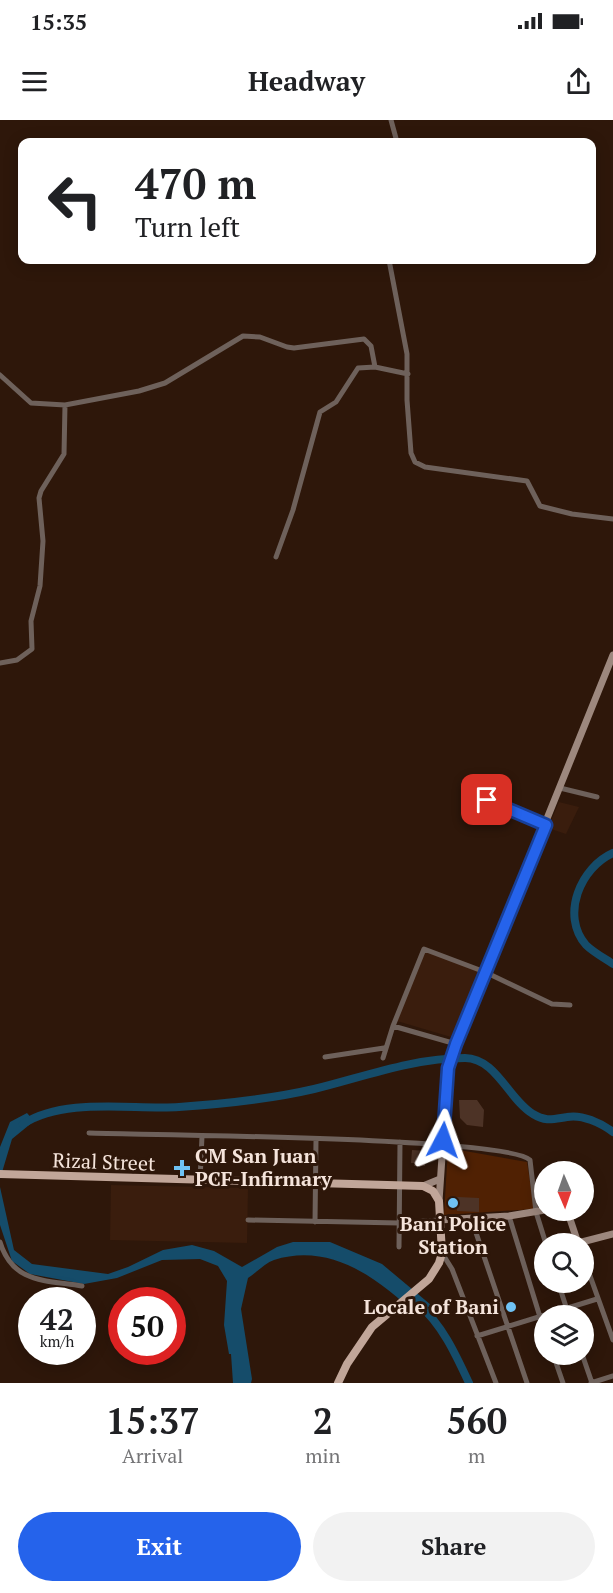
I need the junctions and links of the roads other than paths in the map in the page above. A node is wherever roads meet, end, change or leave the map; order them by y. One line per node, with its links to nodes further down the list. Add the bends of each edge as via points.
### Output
1 (392, 120): 2 (street)
2 (396, 138)
3 (390, 264): 5 (street)
4 (375, 367): 5 (street); 7 (street, via 371,346 364,339 294,348 252,335 234,341 165,383); 9 (street, via 358,368 336,402 320,412)
5 (408, 374): 8 (street, via 411,453 418,465 527,481 540,506)
6 (0, 375): 7 (street, via 31,403)
7 (65, 405): 11 (street, via 64,454 39,498 44,542 40,586 31,621 32,649 17,660)
8 (613, 519)
9 (276, 557)
10 (613, 655): 12 (main road)
11 (0, 663)
12 (560, 788): 13 (street); 15 (main road)
13 (597, 797)
14 (487, 800): 15 (street)
15 (546, 825): 16 (main road)
16 (485, 972): 17 (street, via 552,1004); 18 (street, via 424,949); 19 (main road)
17 (570, 1005)
18 (393, 1026): 19 (street); 20 (street)
19 (456, 1045): 27 (main road, via 448,1068)
20 (384, 1048): 21 (street); 22 (street)
21 (325, 1057)
22 (383, 1058)
23 (89, 1134): 24 (street)
24 (202, 1136): 25 (street); 30 (street)
25 (316, 1140): 26 (street); 31 (street)
26 (400, 1142): 27 (street); 32 (street)
27 (443, 1145): 29 (main road); 34 (street, via 527,1157)
28 (0, 1174): 30 (main road, Rizal Street)
29 (440, 1179): 33 (main road); 35 (main road)
30 (200, 1182): 31 (main road, Rizal Street)
31 (316, 1183): 32 (main road, Rizal Street); 41 (street)
32 (400, 1186): 33 (main road, Rizal Street); 42 (street)
33 (423, 1186): 35 (main road, via 433,1191)
34 (534, 1193)
35 (439, 1201): 40 (main road)
36 (534, 1212): 37 (main road)
37 (509, 1216): 38 (main road); 51 (street)
38 (471, 1218): 40 (main road); 54 (street)
39 (248, 1220): 41 (street)
40 (439, 1220): 42 (street); 47 (main road)
41 (315, 1222): 42 (street)
42 (399, 1223): 46 (street)
43 (613, 1234): 44 (main road)
44 (594, 1239)
45 (0, 1242): 48 (street, via 11,1265 21,1274)
46 (399, 1247)
47 (442, 1253): 55 (street); 60 (main road, via 434,1273 372,1327)
48 (82, 1286)
49 (594, 1290): 50 (street)
50 (597, 1299): 52 (street); 56 (street)
51 (536, 1305)
52 (577, 1305)
53 (534, 1319): 54 (street)
54 (507, 1326): 55 (street); 62 (street)
55 (477, 1336): 61 (street)
56 (613, 1340)
57 (557, 1365): 63 (street)
58 (586, 1365): 64 (street)
59 (613, 1376): 64 (street)
60 (338, 1383)
61 (496, 1383)
62 (527, 1383)
63 (563, 1383)
64 (592, 1383)

